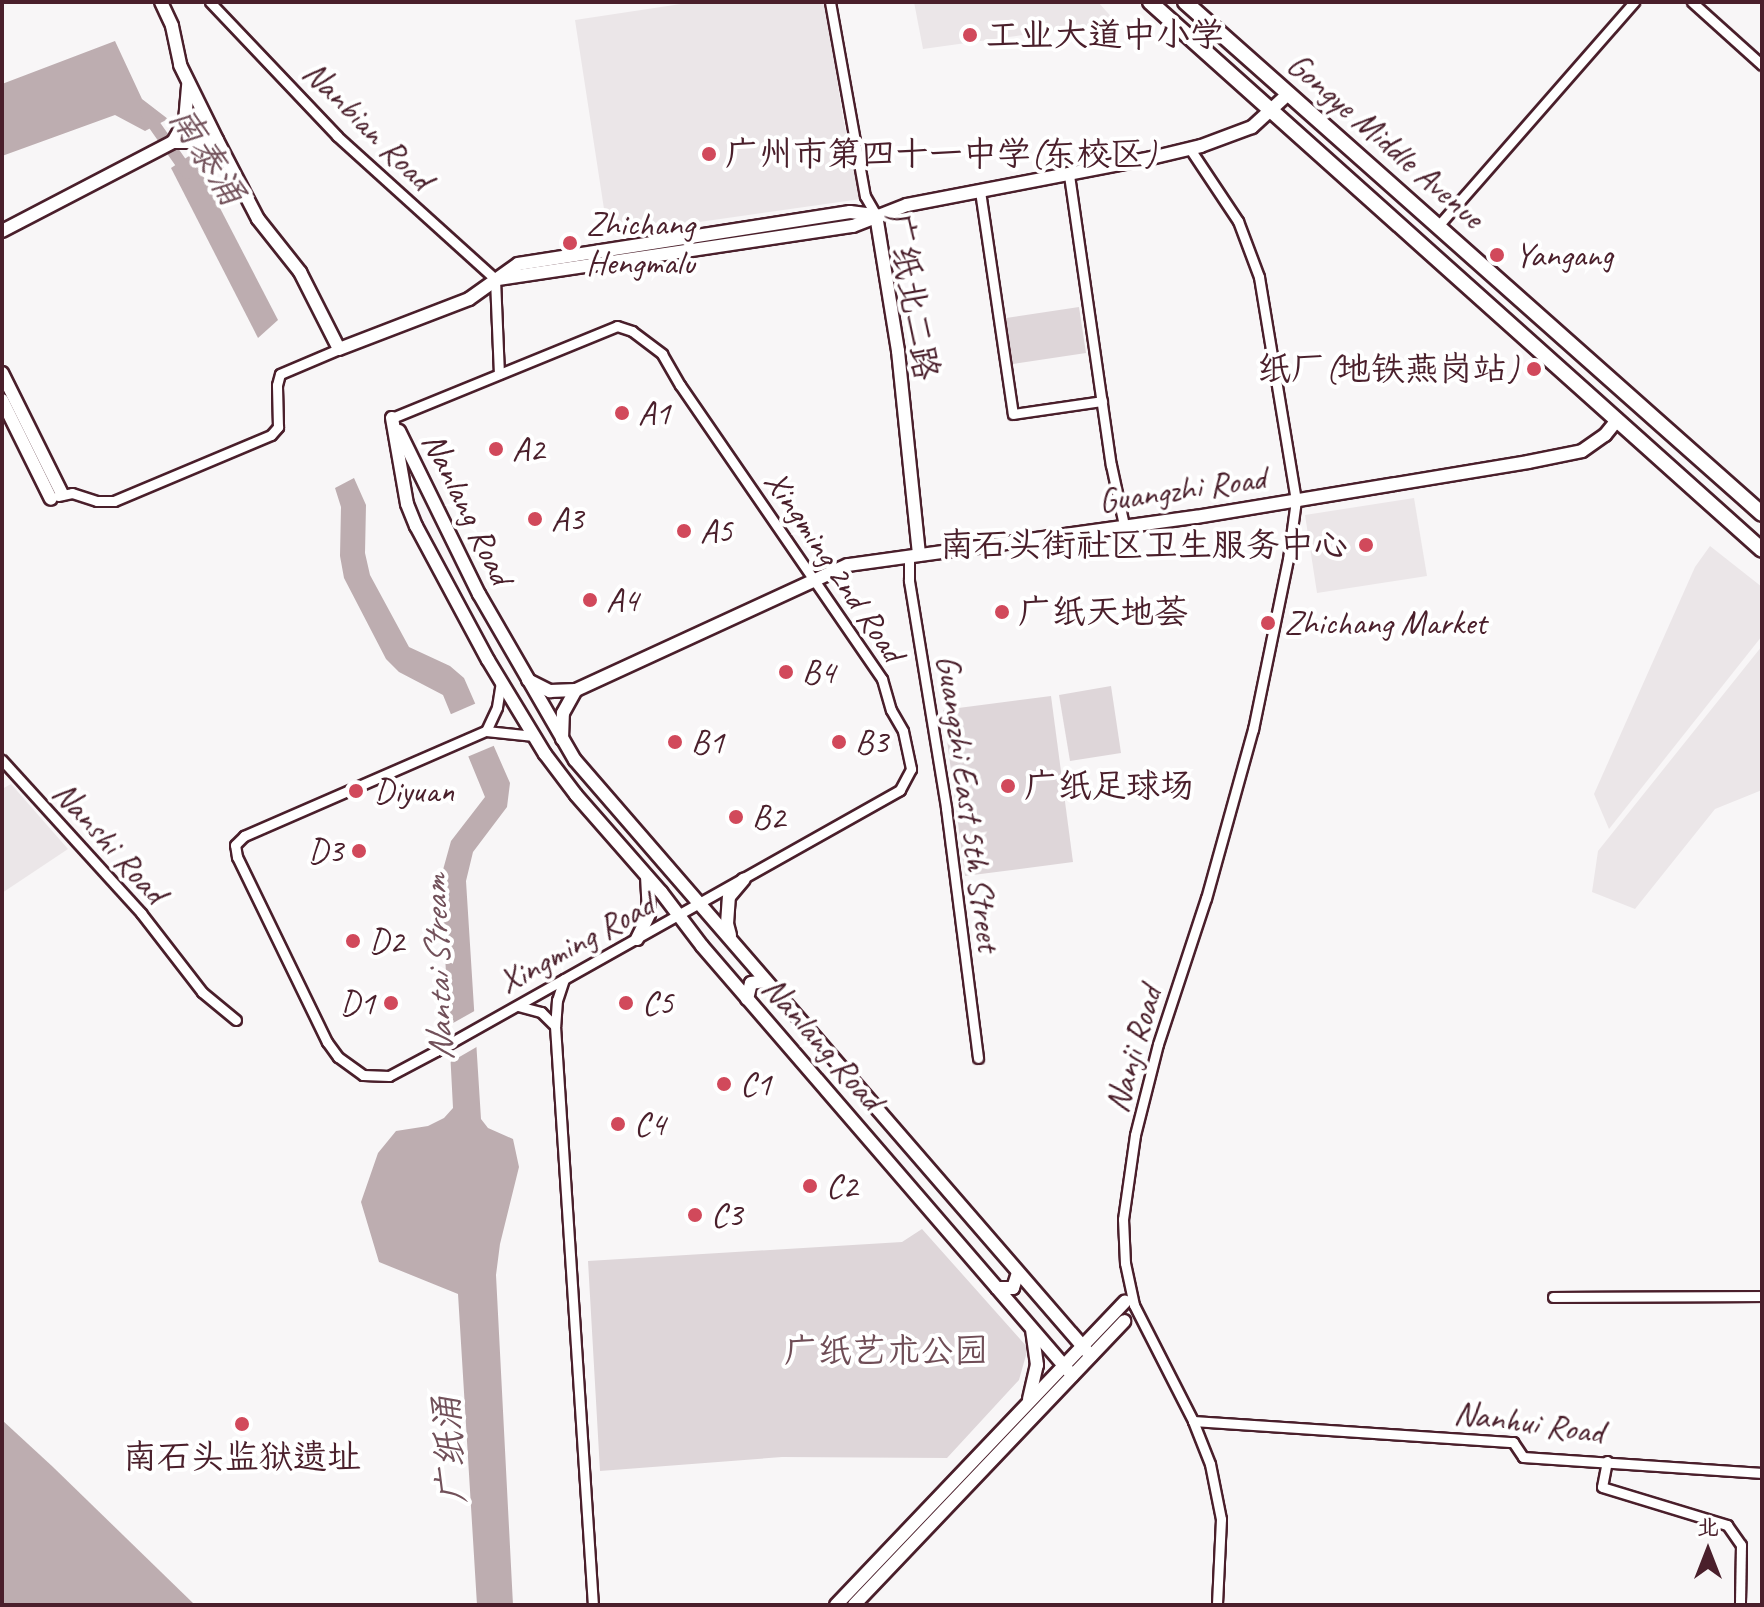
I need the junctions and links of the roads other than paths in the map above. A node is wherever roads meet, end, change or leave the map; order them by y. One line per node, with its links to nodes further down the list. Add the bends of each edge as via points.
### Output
1 (161, 2): 9 (street)
2 (210, 2): 20 (street, Nanbian Road, via 337,136)
3 (830, 2): 17 (street, 广纸北二路, via 865,196)
4 (1150, 2): 11 (main road)
5 (1185, 2): 10 (main road, Gongye Middle Avenue)
6 (1634, 2): 18 (street)
7 (1692, 2): 8 (street)
8 (1762, 65)
9 (188, 80): 12 (street, via 188,111); 14 (street)
10 (1288, 94): 11 (street); 18 (main road, Gongye Middle Avenue)
11 (1271, 112): 13 (street, via 1252,127); 27 (main road)
12 (173, 142): 14 (street, via 207,142); 19 (street)
13 (1190, 149): 15 (street); 29 (street, Nanji Road, via 1238,221 1259,277)
14 (226, 156): 21 (street, via 258,219 300,272)
15 (1069, 175): 16 (street); 25 (street)
16 (980, 191): 17 (street); 25 (street, via 1013,414)
17 (876, 215): 20 (street, via 850,212 518,264); 33 (street, 广纸北二路, via 898,351)
18 (1438, 226): 30 (main road, Gongye Middle Avenue)
19 (2, 231)
20 (495, 279): 21 (street, via 469,299); 23 (street)
21 (339, 349): 28 (street, via 280,374 278,427 271,435 114,501)
22 (2, 373): 28 (street)
23 (499, 374): 26 (street); 34 (street, Xingming 2nd Road, via 617,326 632,331 662,354)
24 (2, 400): 28 (street)
25 (1102, 401): 31 (street)
26 (392, 418): 35 (street, Nanlang Road); 36 (street, Nanlang Road, via 411,514)
27 (1617, 420): 29 (street, Guangzhi Road, via 1582,451); 32 (main road)
28 (56, 496)
29 (1296, 500): 31 (street, Guangzhi Road); 67 (street, Nanji Road, via 1253,729 1158,1044 1125,1195 1123,1242 1134,1305)
30 (1762, 514)
31 (1124, 525): 33 (street, Guangzhi Road)
32 (1762, 550)
33 (914, 555): 34 (street, Guangzhi Road, via 848,565); 56 (street, Guangzhi East 5th Street, via 909,581 946,808)
34 (814, 579): 37 (street, Guangzhi Road); 45 (street, Xingming 2nd Road, via 882,679 906,738 910,775 900,790)
35 (525, 678): 37 (street, via 550,691); 40 (street, Nanlang Road)
36 (501, 683): 38 (street); 39 (street, Nanlang Road)
37 (576, 690): 40 (street, via 563,713)
38 (491, 728): 39 (street); 53 (street, Xingming Road, via 244,836 235,845 338,1057 363,1075 383,1077)
39 (534, 736): 43 (street, Nanlang Road)
40 (563, 743): 42 (street, Nanlang Road)
41 (2, 760): 54 (street, Nanshi Road, via 141,913 202,992)
42 (629, 825): 43 (street, via 626,836); 46 (street, Nanlang Road)
43 (614, 838): 44 (street, Nanlang Road)
44 (646, 874): 47 (street, Nanlang Road); 48 (street, via 649,914)
45 (744, 879): 46 (street, Xingming 2nd Road); 49 (street, via 732,890 727,906)
46 (699, 904): 47 (street, Xingming Road); 49 (street, Nanlang Road)
47 (679, 915): 48 (street, Xingming Road); 52 (street, Nanlang Road)
48 (637, 939): 50 (street, Xingming Road)
49 (733, 942): 51 (street, Nanlang Road)
50 (565, 979): 53 (street, Xingming Road); 55 (street)
51 (766, 981): 52 (street, via 751,983); 57 (street, Nanlang Road)
52 (747, 999): 58 (street, Nanlang Road)
53 (513, 1008): 55 (street, via 541,1012)
54 (236, 1020)
55 (555, 1026): 70 (street)
56 (978, 1058)
57 (1018, 1273): 58 (street, via 1013,1288); 64 (street, Nanlang Road)
58 (997, 1288): 63 (street, Nanlang Road)
59 (1762, 1296): 60 (street)
60 (1553, 1297)
61 (1125, 1301): 66 (street)
62 (1124, 1321): 64 (street)
63 (1029, 1325): 65 (street, Nanlang Road); 66 (street, via 1037,1365)
64 (1091, 1356): 65 (street)
65 (1072, 1375): 72 (street)
66 (1025, 1406): 71 (street)
67 (1193, 1421): 68 (street, Nanhui Road, via 1513,1442 1523,1457); 73 (street, Nanji Road, via 1210,1464 1221,1519)
68 (1607, 1461): 69 (street, Nanhui Road); 74 (street, via 1602,1487 1727,1525 1741,1545)
69 (1762, 1473)
70 (593, 1605)
71 (836, 1605)
72 (854, 1605)
73 (1217, 1605)
74 (1740, 1605)

